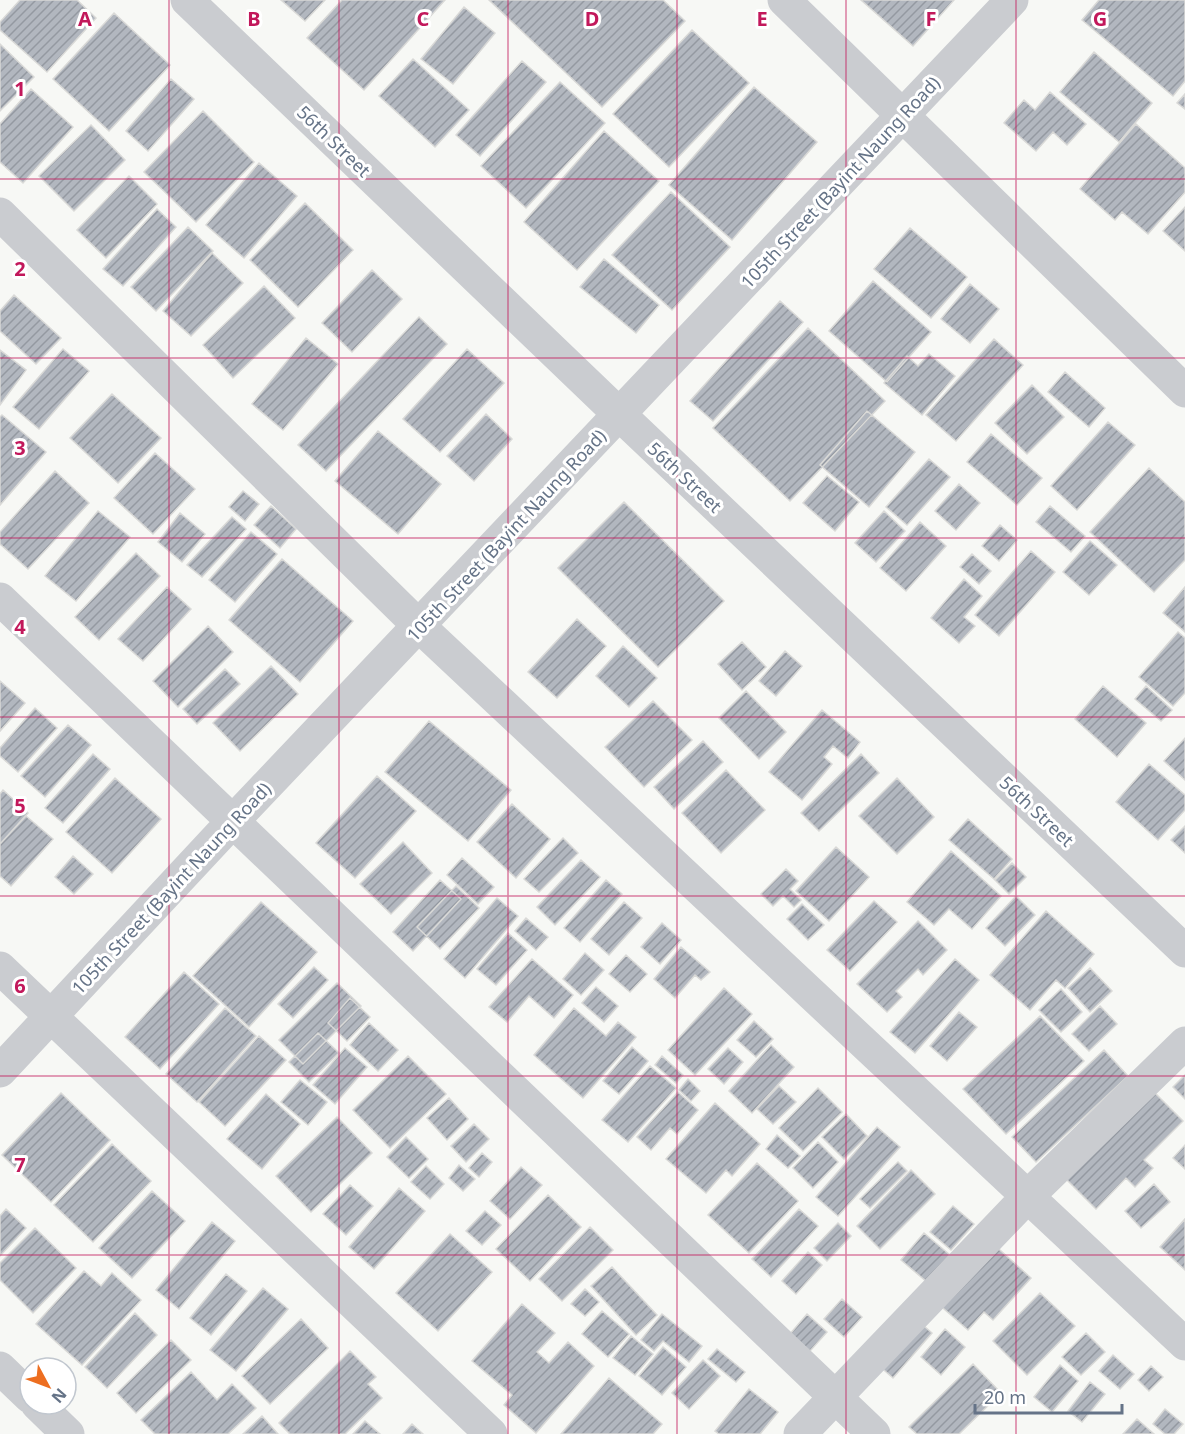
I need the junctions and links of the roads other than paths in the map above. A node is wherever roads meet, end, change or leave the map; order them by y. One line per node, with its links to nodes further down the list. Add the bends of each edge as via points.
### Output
1 (186, 0): 7 (street, 56th Street)
2 (784, 0): 4 (street)
3 (1012, 0): 4 (street, 105th Street (Bayint Naung Road))
4 (903, 115): 6 (street); 7 (street, 105th Street (Bayint Naung Road))
5 (0, 214): 9 (street)
6 (1185, 391)
7 (620, 415): 9 (street, 105th Street (Bayint Naung Road)); 11 (street, 56th Street)
8 (0, 599): 10 (street)
9 (419, 626): 10 (street, 105th Street (Bayint Naung Road)); 16 (street)
10 (233, 821): 13 (street, 105th Street (Bayint Naung Road)); 20 (street)
11 (1185, 951)
12 (0, 968): 13 (street)
13 (51, 1017): 15 (street, 105th Street (Bayint Naung Road)); 23 (street)
14 (1185, 1043): 16 (street)
15 (0, 1071)
16 (1028, 1196): 17 (street); 20 (street)
17 (1185, 1344)
18 (0, 1368): 19 (street)
19 (18, 1385)
20 (835, 1398): 24 (street); 25 (street)
21 (49, 1416): 22 (street)
22 (68, 1434)
23 (491, 1434)
24 (800, 1434)
25 (874, 1434)

